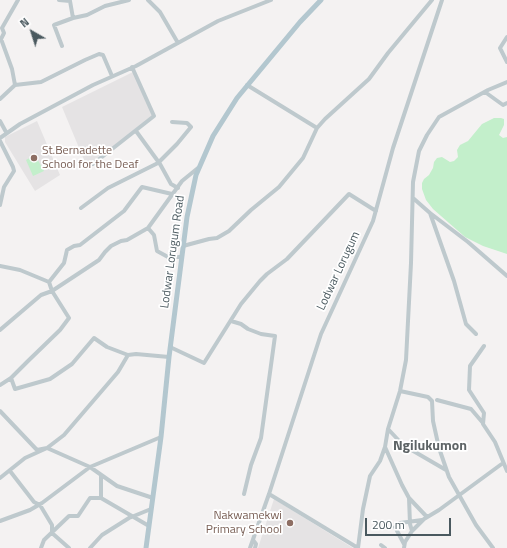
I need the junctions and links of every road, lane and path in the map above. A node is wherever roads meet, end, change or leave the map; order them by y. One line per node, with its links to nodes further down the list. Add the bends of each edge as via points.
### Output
1 (18, 0): 11 (street, via 2,28 4,33)
2 (59, 0): 9 (street, via 70,1)
3 (129, 0): 9 (street)
4 (148, 0): 12 (street, via 160,12)
5 (271, 0): 12 (street, via 218,22)
6 (321, 0): 19 (main road, Lodwar Lorugum Road)
7 (432, 0): 27 (street, via 369,79)
8 (442, 0): 40 (street, Lodwar Lorugum)
9 (73, 18): 13 (street, via 54,25)
10 (507, 37): 14 (street, via 500,48)
11 (0, 39): 18 (street, via 12,69)
12 (178, 43): 15 (street)
13 (62, 46)
14 (507, 62)
15 (132, 67): 16 (street); 28 (street, via 154,114)
16 (112, 76): 18 (street, via 101,54 41,82); 29 (street)
17 (505, 83): 20 (street); 21 (street)
18 (15, 85): 22 (street)
19 (247, 85): 27 (street); 33 (main road, Lodwar Lorugum Road, via 221,123)
20 (507, 88)
21 (485, 92): 24 (street); 37 (street, via 434,122 420,151 414,172)
22 (0, 99)
23 (507, 100): 24 (street)
24 (506, 105)
25 (0, 121): 29 (street)
26 (172, 122): 31 (street, via 187,123 190,128)
27 (317, 128): 43 (street, via 303,158 279,187 229,231 217,238)
28 (136, 131): 31 (street); 32 (street)
29 (6, 132): 30 (street)
30 (0, 139): 36 (street, via 14,170)
31 (158, 163): 34 (street, via 171,184); 39 (street, via 108,188)
32 (93, 164)
33 (198, 168): 34 (street, via 182,181); 43 (main road, Lodwar Lorugum Road, via 191,193)
34 (178, 188): 35 (street)
35 (172, 194): 42 (street); 47 (street, via 142,186 124,211 80,245 67,250 64,263)
36 (1, 197): 38 (street)
37 (413, 198): 41 (street); 58 (street, via 406,360)
38 (0, 205)
39 (81, 208)
40 (376, 211): 49 (street, via 348,194 287,259 266,274 241,304); 74 (street, Lodwar Lorugum, via 319,339)
41 (430, 212): 46 (street); 51 (street, via 466,324)
42 (148, 228): 44 (street, via 163,255); 48 (street, via 111,246 99,260)
43 (184, 246): 44 (main road, Lodwar Lorugum Road)
44 (182, 257): 53 (main road, Lodwar Lorugum Road)
45 (0, 266): 47 (street, via 20,270)
46 (507, 276)
47 (49, 282): 48 (street)
48 (52, 291): 50 (street, via 42,295); 56 (street, via 69,318)
49 (231, 321): 53 (street, via 204,363); 73 (street, via 261,334 275,336 261,438)
50 (0, 330)
51 (476, 334)
52 (484, 346): 61 (street, via 470,366 470,390 484,413)
53 (170, 347): 55 (main road, Lodwar Lorugum Road)
54 (128, 354): 55 (street); 56 (street, via 107,347 94,338 72,364 50,379 15,389); 65 (street, via 118,372 79,419)
55 (169, 357): 63 (main road, Lodwar Lorugum Road)
56 (10, 378): 57 (street)
57 (0, 385)
58 (400, 391): 62 (street); 69 (street, via 432,400 433,420)
59 (437, 400): 61 (street, via 471,409)
60 (0, 411): 65 (street, via 37,450)
61 (483, 424): 66 (street, via 495,442)
62 (388, 429): 64 (street); 69 (street, via 403,445)
63 (161, 437): 67 (street); 77 (main road, Lodwar Lorugum Road)
64 (385, 447): 78 (street); 98 (street, via 370,476)
65 (47, 448): 67 (street); 68 (street, via 26,458)
66 (503, 463): 70 (street); 75 (street)
67 (90, 467): 71 (street); 79 (street)
68 (10, 470): 72 (street); 79 (street, via 34,502)
69 (447, 471): 75 (street)
70 (507, 471)
71 (101, 475): 76 (street); 77 (street, via 117,486)
72 (0, 477)
73 (244, 494)
74 (269, 494): 89 (street, Lodwar Lorugum); 98 (street)
75 (458, 495): 82 (street); 100 (street)
76 (101, 498): 81 (street); 87 (street, via 90,498 78,516 69,516)
77 (153, 498): 80 (main road, Lodwar Lorugum Road)
78 (409, 498): 82 (street); 85 (street)
79 (40, 504): 84 (street); 87 (street, via 52,525)
80 (151, 509): 81 (street); 86 (main road, Lodwar Lorugum Road)
81 (132, 517): 86 (street); 94 (street, via 102,535)
82 (427, 517): 83 (street)
83 (422, 520): 85 (street); 88 (street)
84 (0, 521)
85 (410, 522): 88 (street); 91 (street, via 400,523 395,527)
86 (149, 526): 95 (main road, Lodwar Lorugum Road)
87 (52, 531): 92 (street); 93 (street)
88 (412, 531): 91 (street)
89 (253, 540): 96 (street, Lodwar Lorugum); 97 (street)
90 (380, 545): 99 (street)
91 (404, 546)
92 (41, 548)
93 (69, 548)
94 (90, 548)
95 (146, 548)
96 (250, 548)
97 (255, 548)
98 (358, 548)
99 (385, 548)
100 (493, 548)

